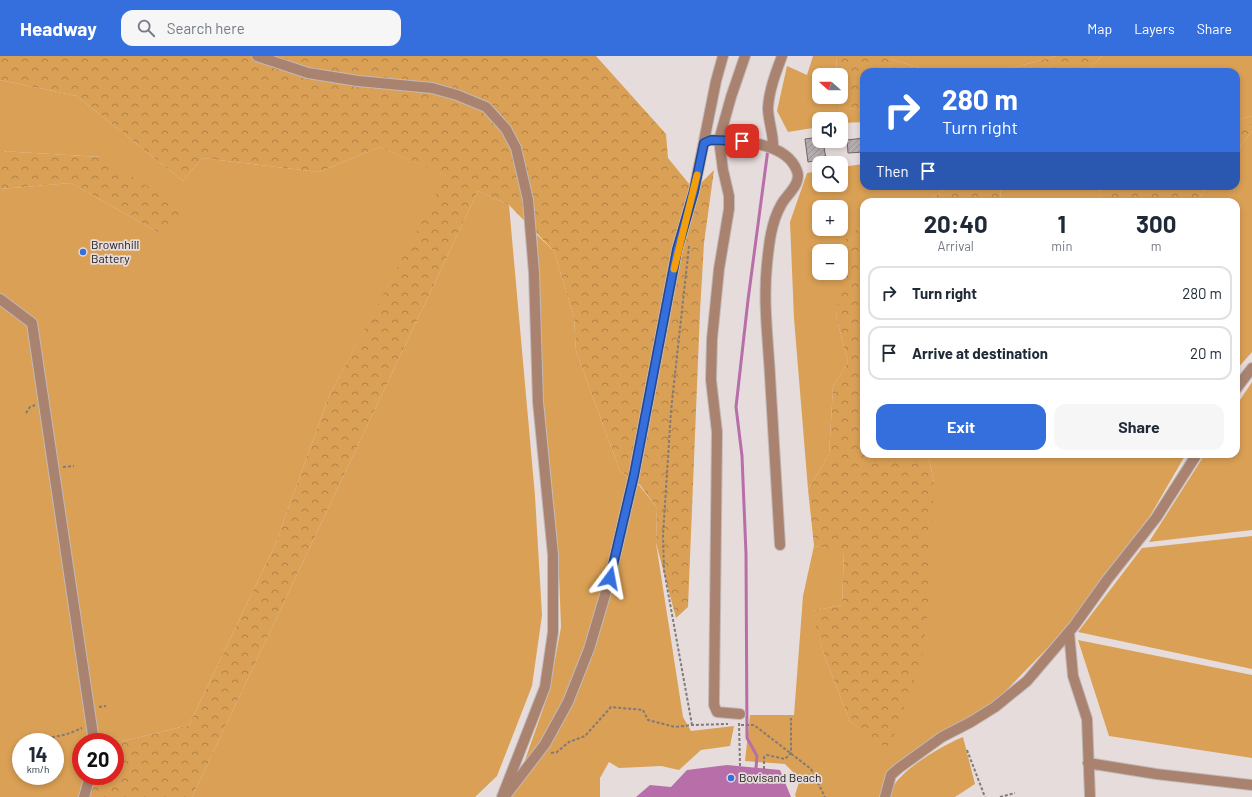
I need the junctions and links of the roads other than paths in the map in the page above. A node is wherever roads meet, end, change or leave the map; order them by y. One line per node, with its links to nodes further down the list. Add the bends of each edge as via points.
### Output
1 (257, 56): 20 (street, via 308,73 432,88 457,95 486,107 506,128 516,148 528,200 534,273 538,402 552,555 553,632 545,687)
2 (723, 56): 6 (street)
3 (745, 56): 5 (street, via 730,97)
4 (782, 56): 7 (street, via 771,87 768,109 774,140)
5 (719, 140): 6 (street); 7 (street, via 742,141); 14 (street, via 729,209 718,275 712,339 711,380 717,432 714,705 717,712)
6 (704, 143): 20 (street, via 694,191 677,250 634,475 610,578 589,649 568,702 545,744)
7 (773, 148): 12 (street, via 786,156 798,175 794,187 774,220 766,289)
8 (0, 299): 15 (street, via 32,323)
9 (1252, 368): 10 (street)
10 (1240, 384)
11 (1194, 458): 13 (street, via 1156,518 1106,580)
12 (780, 545)
13 (1069, 632): 16 (street, via 1073,676 1087,719); 21 (street, via 1027,681 1006,698 971,722 942,737 899,768 891,776)
14 (739, 719)
15 (93, 733)
16 (1088, 763): 18 (street); 22 (street)
17 (87, 785): 19 (street)
18 (1252, 785)
19 (84, 797)
20 (504, 797)
21 (885, 797)
22 (1090, 797)

